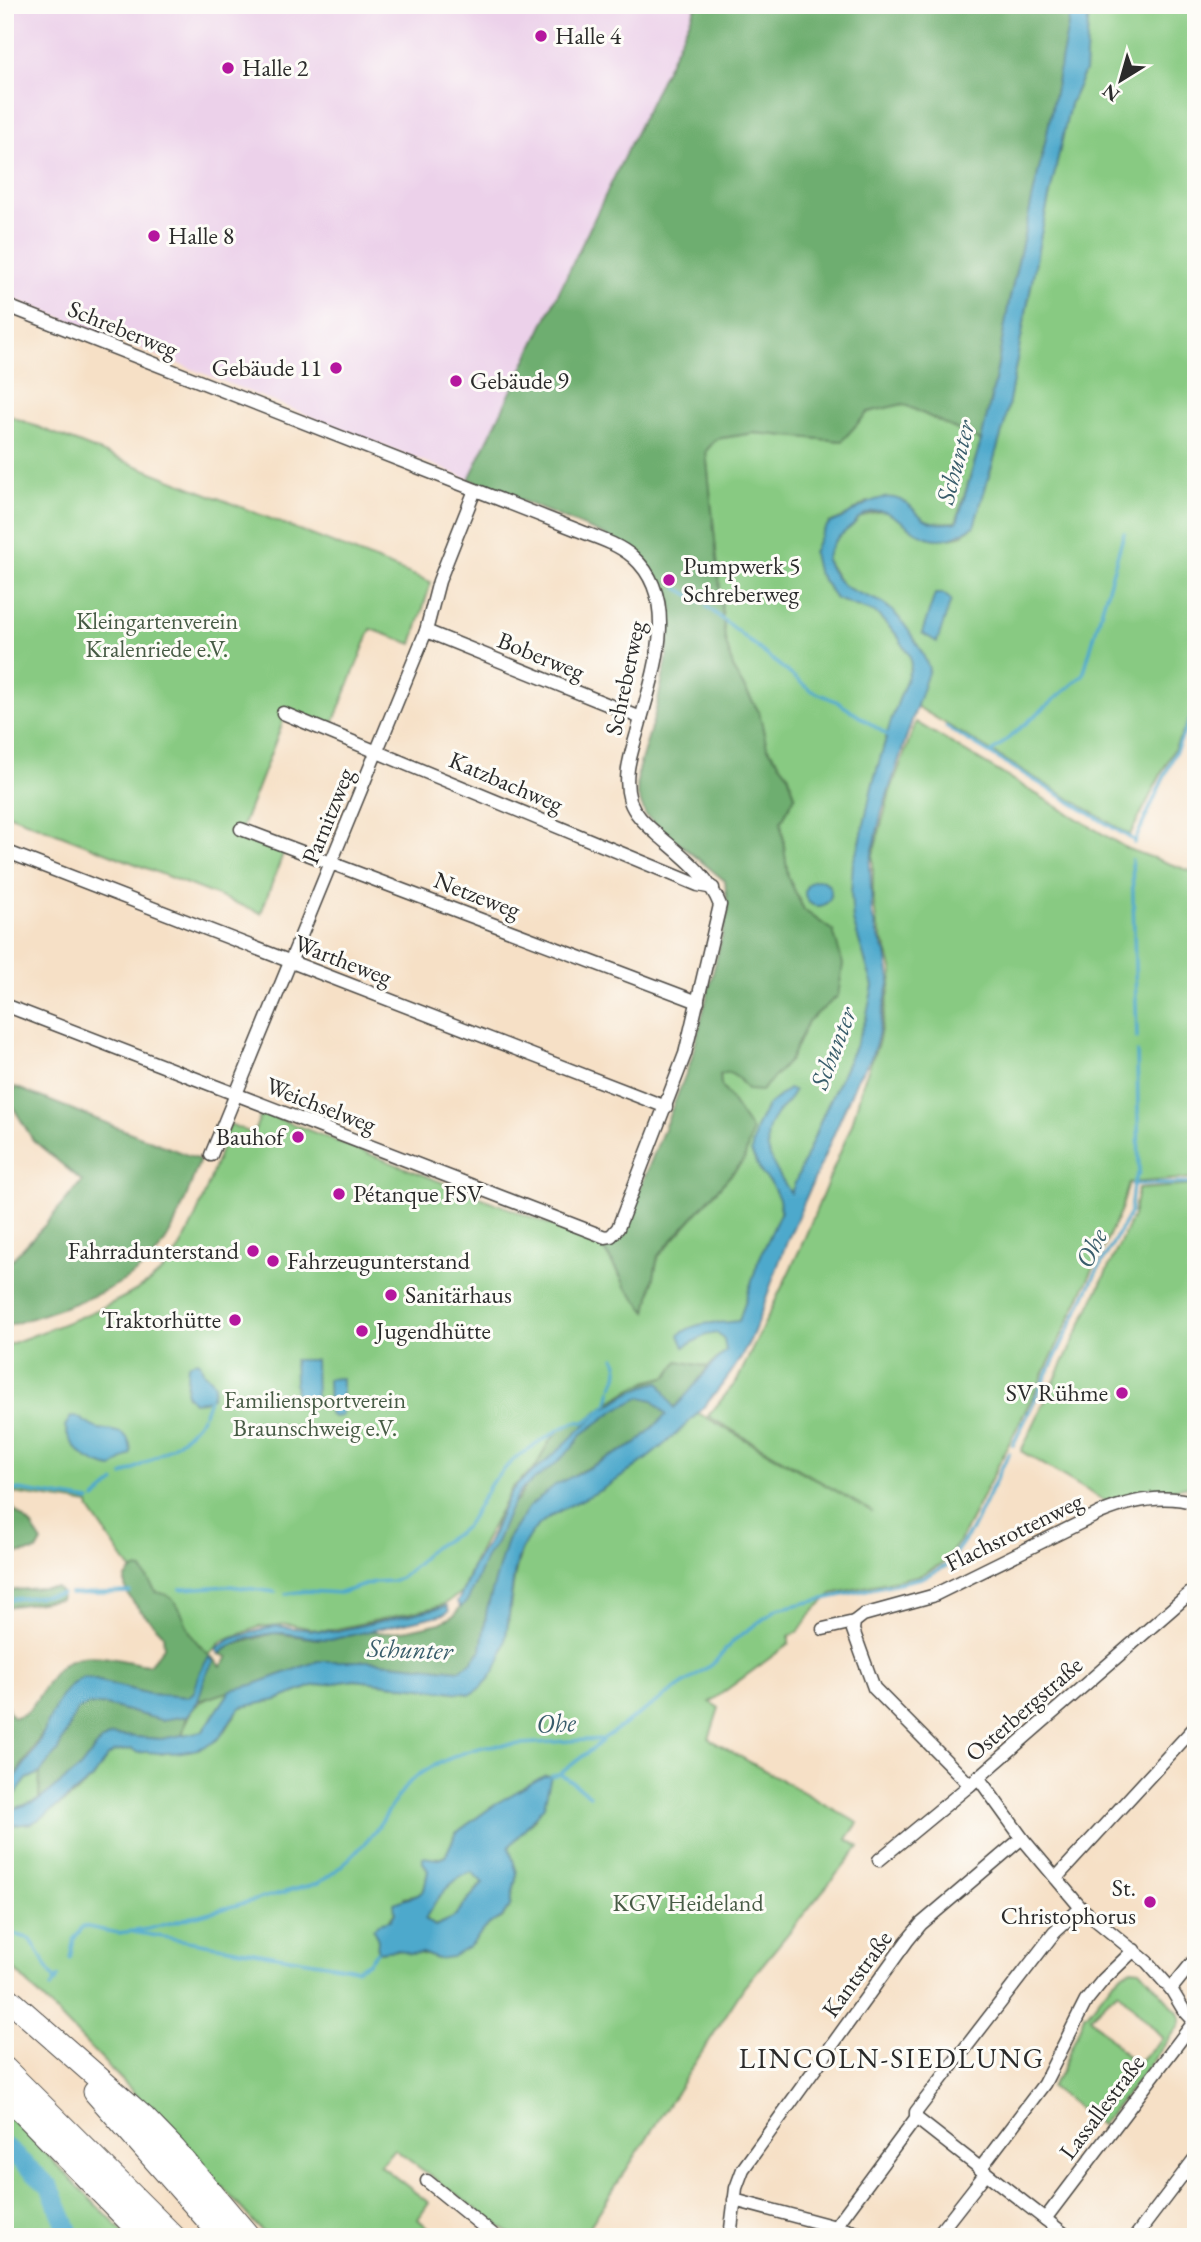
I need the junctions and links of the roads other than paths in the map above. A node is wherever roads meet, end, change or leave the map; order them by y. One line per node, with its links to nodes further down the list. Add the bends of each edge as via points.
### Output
1 (5, 305): 2 (street, Schreberweg)
2 (475, 490): 3 (street, Parnitzweg, via 439,581); 5 (street, Schreberweg, via 612,544 640,564 656,592 660,617)
3 (426, 631): 5 (street, Boberweg); 6 (street, Parnitzweg)
4 (283, 713): 6 (street, Katzbachweg)
5 (640, 719): 10 (street, Schreberweg, via 626,776 631,803 646,824)
6 (377, 750): 9 (street, Parnitzweg); 10 (street, Katzbachweg)
7 (241, 829): 9 (street, Netzeweg)
8 (5, 851): 11 (street, Wartheweg)
9 (333, 862): 11 (street, Parnitzweg); 12 (street, Netzeweg)
10 (713, 888): 12 (street, via 720,905)
11 (290, 961): 14 (street, Parnitzweg); 15 (street, Wartheweg)
12 (698, 1002): 15 (street)
13 (5, 1005): 14 (street, Weichselweg)
14 (235, 1094): 15 (street, Weichselweg, via 600,1236 611,1236 618,1228); 16 (street, Parnitzweg)
15 (666, 1107)
16 (211, 1155)
17 (1196, 1503): 19 (street, Flachsrottenweg, via 1167,1498 1128,1502 932,1596 863,1615)
18 (1196, 1588): 22 (street, Osterbergstraße)
19 (854, 1622): 20 (street, Flachsrottenweg); 22 (street, via 874,1688)
20 (823, 1629)
21 (1196, 1726): 25 (street)
22 (974, 1781): 23 (street); 24 (street, Osterbergstraße)
23 (1022, 1838): 25 (street); 38 (street, Kantstraße, via 914,1932 743,2169)
24 (879, 1860)
25 (1056, 1878): 26 (street)
26 (1081, 1908): 27 (street); 34 (street, via 1054,1933 916,2112)
27 (1134, 1950): 29 (street); 36 (street, via 1086,2001 1044,2084)
28 (1196, 1958): 29 (street)
29 (1171, 1989): 31 (street)
30 (5, 1998): 43 (highway); 44 (highway, via 144,2118)
31 (1195, 2022): 40 (street, Lassallestraße)
32 (5, 2069): 42 (highway)
33 (5, 2094): 41 (highway)
34 (916, 2118): 36 (street); 39 (street)
35 (1196, 2157): 50 (street)
36 (983, 2171): 40 (street); 48 (street)
37 (427, 2181): 45 (street)
38 (734, 2200): 39 (street); 46 (street, Kantstraße)
39 (836, 2226): 47 (street)
40 (1048, 2227): 49 (street)
41 (145, 2237)
42 (174, 2237)
43 (223, 2237)
44 (249, 2237)
45 (496, 2237)
46 (730, 2237)
47 (873, 2237)
48 (936, 2237)
49 (1068, 2237)
50 (1135, 2237)

